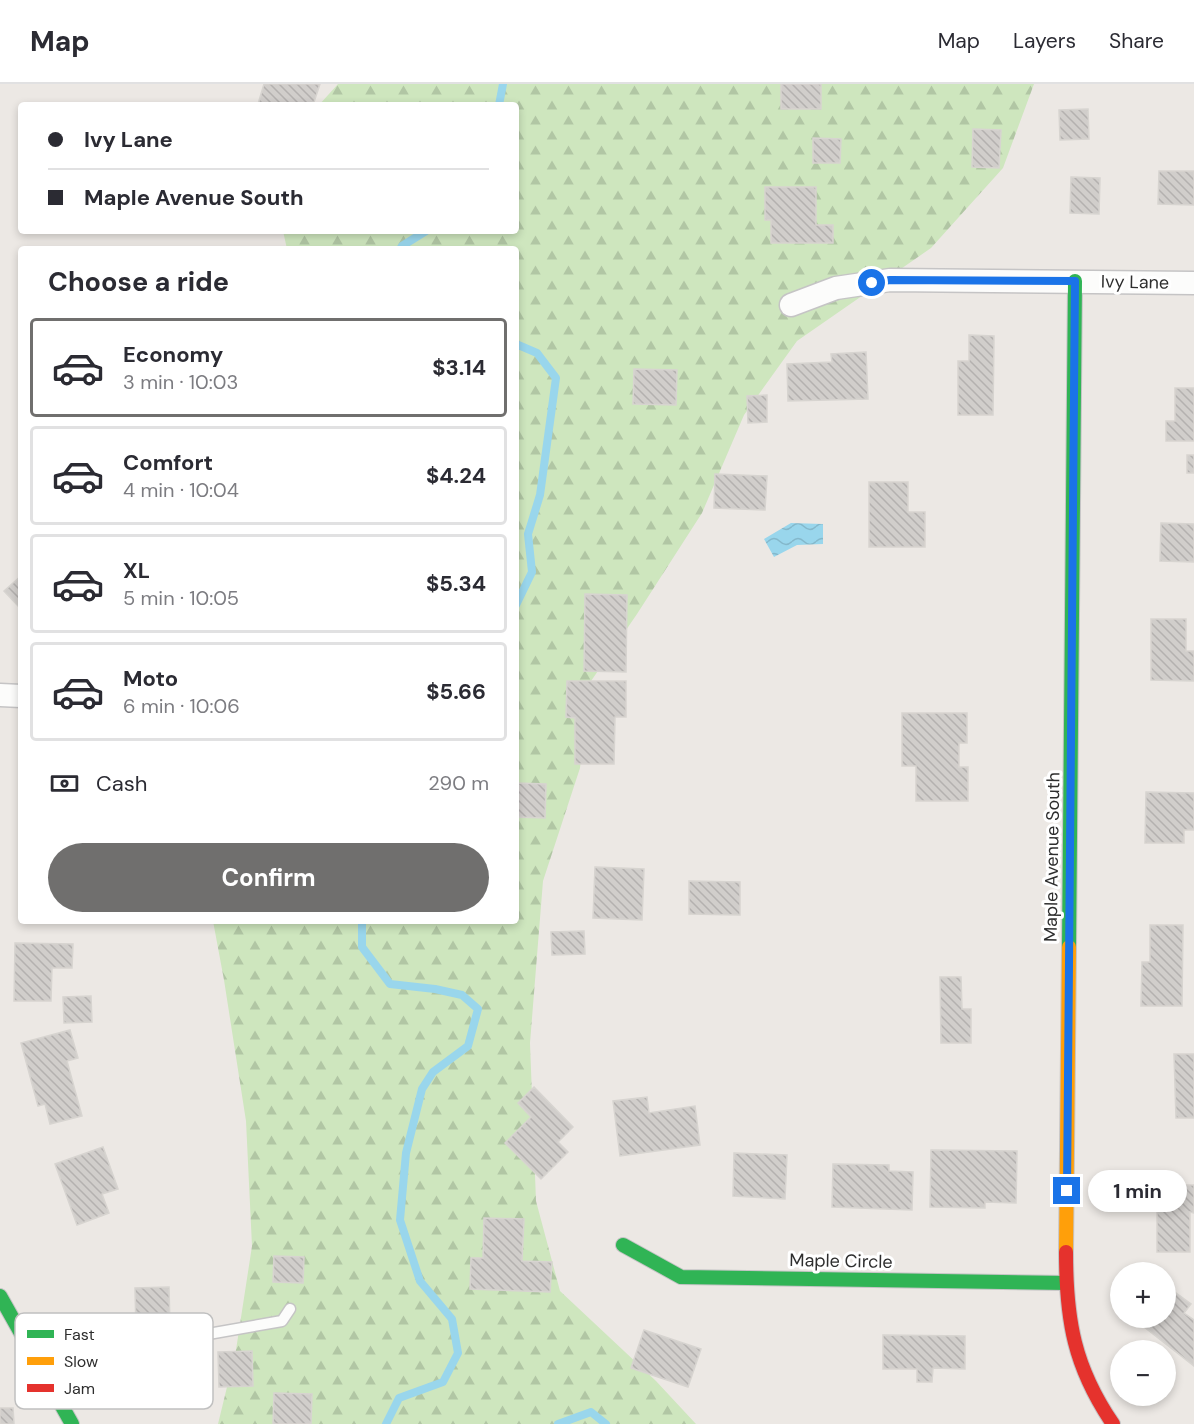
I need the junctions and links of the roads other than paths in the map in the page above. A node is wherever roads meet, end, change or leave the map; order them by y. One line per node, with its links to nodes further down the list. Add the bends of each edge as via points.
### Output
1 (1075, 281): 2 (street, Ivy Lane); 3 (street, Ivy Lane, via 890,280 836,288); 7 (street, Maple Avenue South)
2 (1194, 283)
3 (791, 305)
4 (0, 695): 5 (street)
5 (18, 696)
6 (623, 1245): 7 (street, Maple Circle, via 681,1276)
7 (1066, 1283): 14 (street, Maple Avenue South, via 1071,1329 1082,1370)
8 (0, 1296): 10 (street)
9 (290, 1309): 11 (lane, via 282,1321)
10 (15, 1323)
11 (213, 1333)
12 (63, 1409): 13 (street)
13 (72, 1424)
14 (1113, 1424)

